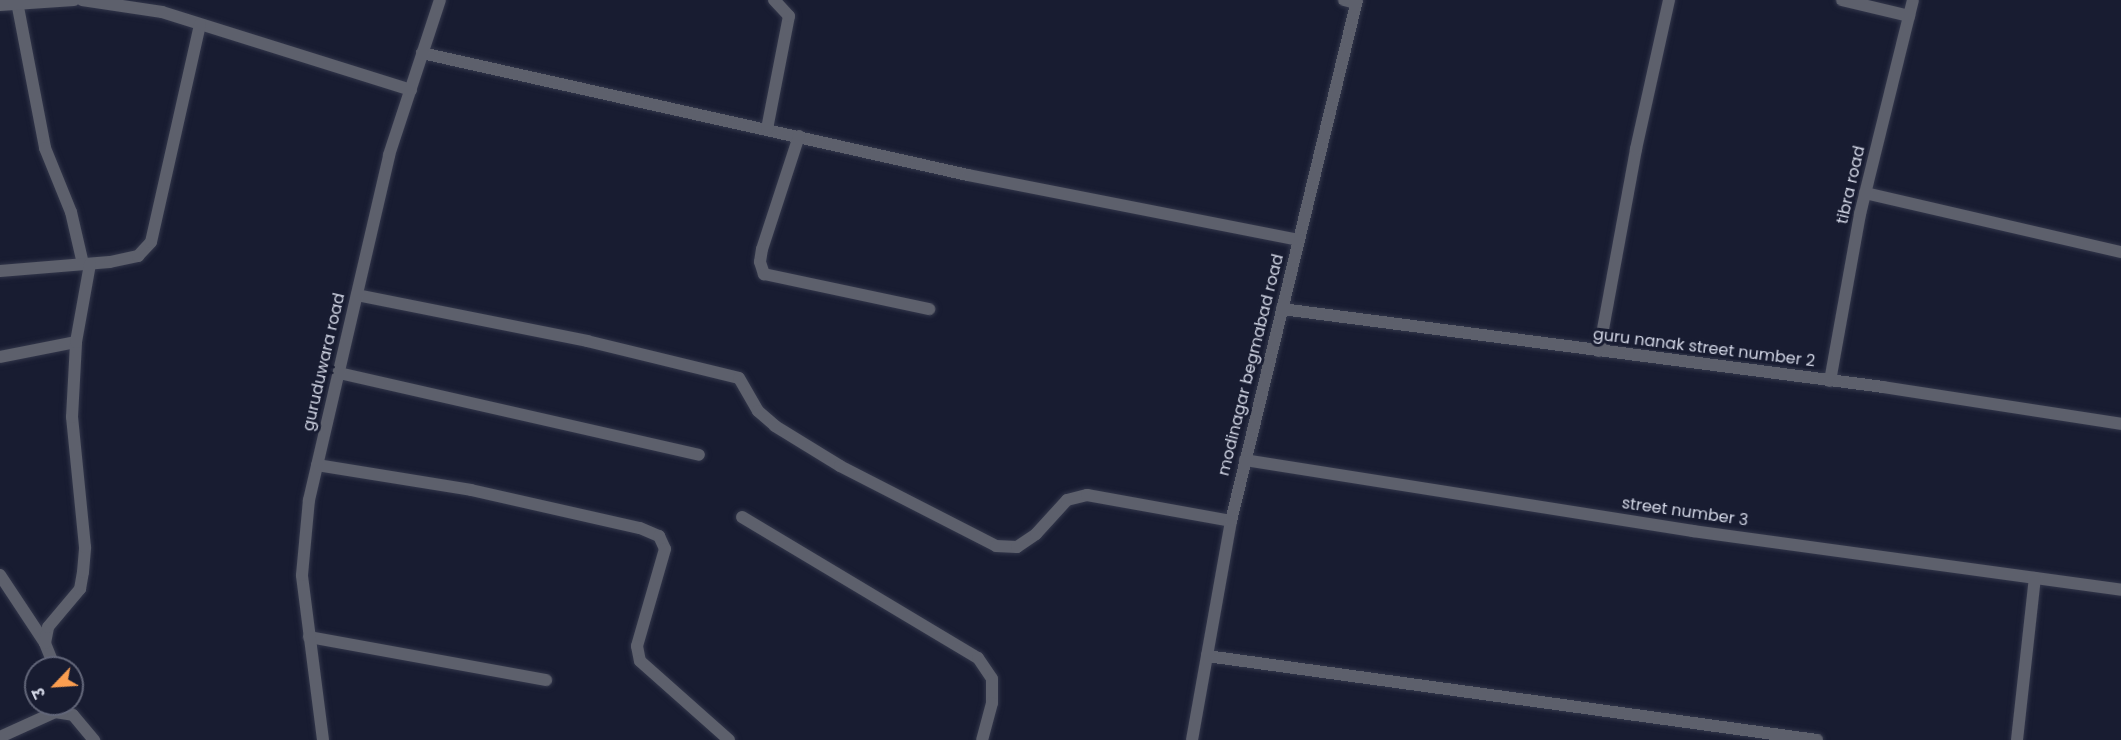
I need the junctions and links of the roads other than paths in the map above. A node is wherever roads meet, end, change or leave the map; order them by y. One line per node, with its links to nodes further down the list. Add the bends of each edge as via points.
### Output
1 (74, 0): 9 (street)
2 (82, 0): 12 (street, via 162,12)
3 (440, 0): 13 (street, guruduwara road)
4 (774, 0): 15 (street, via 789,16)
5 (1669, 0): 26 (street, via 1636,149)
6 (1842, 0): 11 (street)
7 (1913, 0): 11 (street, tibra road)
8 (1352, 1): 18 (street, modinagar begmabad road)
9 (17, 2): 10 (street); 20 (street, via 45,148 71,212)
10 (0, 5)
11 (1910, 16): 17 (street, tibra road)
12 (200, 24): 14 (street); 20 (street, via 151,242 138,256)
13 (422, 53): 14 (street, guruduwara road); 15 (street)
14 (411, 90): 22 (street, guruduwara road, via 389,156)
15 (766, 129): 16 (street)
16 (799, 136): 18 (street, via 968,175); 23 (street, via 762,249 760,262 764,274)
17 (1865, 193): 19 (street); 29 (street, tibra road)
18 (1299, 240): 24 (street, modinagar begmabad road)
19 (2121, 252)
20 (86, 264): 21 (street); 25 (street)
21 (0, 271)
22 (357, 295): 28 (street, guruduwara road); 35 (street, via 587,341 739,378 758,411 775,426 840,466 996,546 1017,547 1036,534 1068,500 1087,495)
23 (929, 309)
24 (1282, 309): 26 (street, guru nanak street number 2); 32 (street, modinagar begmabad road)
25 (76, 342): 27 (street); 40 (street, via 72,417 85,547 83,572 80,589 48,627)
26 (1599, 351): 29 (street, guru nanak street number 2)
27 (0, 357)
28 (339, 373): 31 (street); 33 (street, guruduwara road)
29 (1830, 381): 30 (street, guru nanak street number 2)
30 (2121, 424)
31 (699, 455)
32 (1245, 459): 35 (street, modinagar begmabad road); 37 (street, street number 3, via 1693,531)
33 (317, 465): 39 (street, guruduwara road, via 309,500 302,575); 49 (street, via 471,490 640,528 659,536 665,549 638,646 639,662)
34 (742, 517): 50 (street, via 978,658 992,680 993,703)
35 (1231, 521): 42 (street, modinagar begmabad road)
36 (0, 575): 40 (street)
37 (2035, 578): 38 (street, street number 3); 53 (street)
38 (2121, 590)
39 (309, 637): 43 (street); 48 (street, guruduwara road)
40 (45, 643): 41 (street)
41 (50, 656)
42 (1207, 656): 51 (street, modinagar begmabad road); 52 (street)
43 (546, 680)
44 (46, 716): 46 (street)
45 (76, 716): 47 (street)
46 (0, 737)
47 (94, 740)
48 (323, 740)
49 (729, 740)
50 (982, 740)
51 (1192, 740)
52 (1818, 740)
53 (2017, 740)

